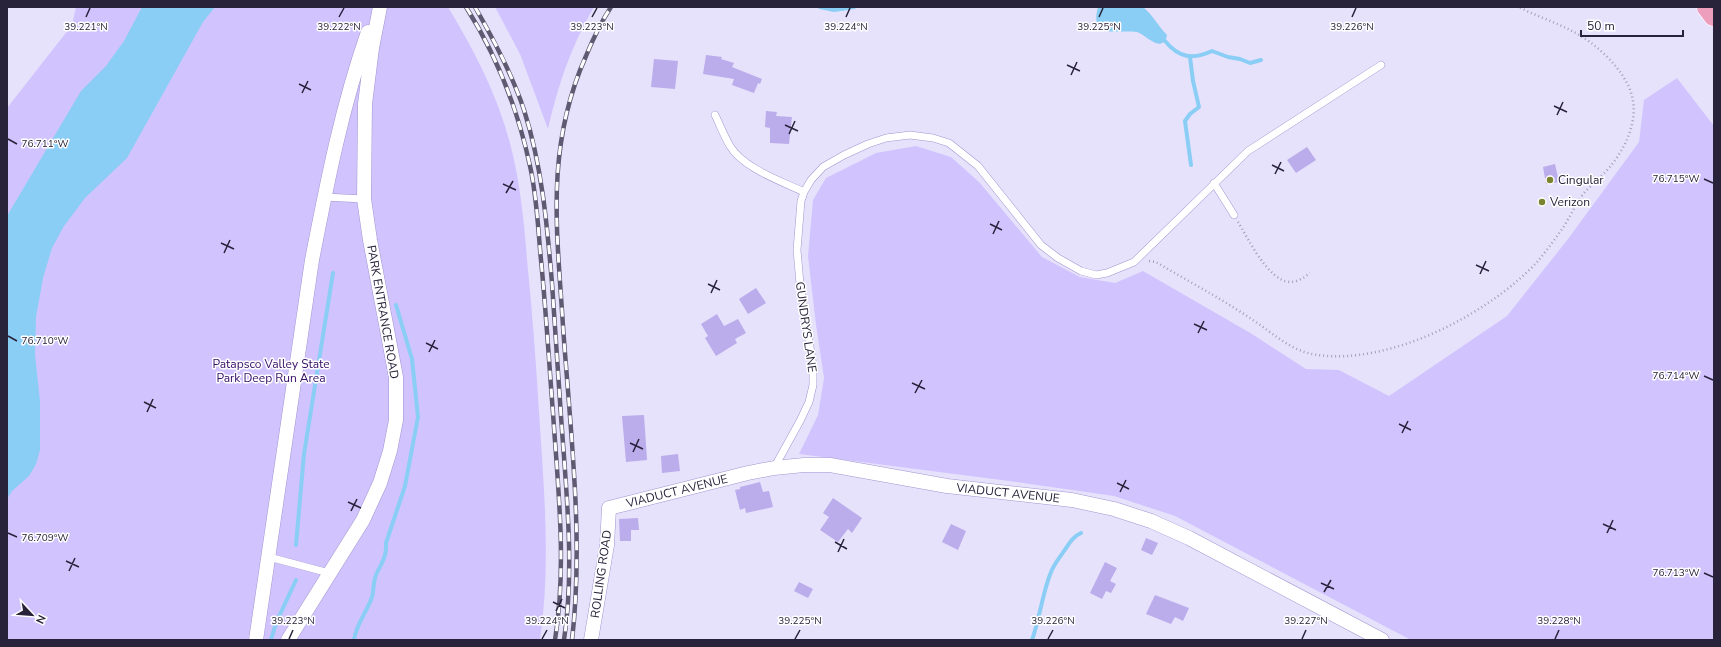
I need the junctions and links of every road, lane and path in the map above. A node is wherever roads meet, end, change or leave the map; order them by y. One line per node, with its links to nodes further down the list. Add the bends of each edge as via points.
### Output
1 (378, 7): 9 (street, PARK ENTRANCE ROAD, via 347,99); 10 (street, PARK ENTRANCE ROAD, via 365,104)
2 (1519, 7): 12 (path, via 1572,31 1598,49 1611,61 1628,86 1634,111 1628,137 1610,166 1583,195 1564,226 1537,261 1478,310 1426,337 1396,347 1358,355 1318,355 1301,352 1282,342 1253,320 1156,262)
3 (1708, 7): 4 (highway)
4 (1714, 15)
5 (1382, 65): 7 (lane, via 1248,151)
6 (715, 115): 8 (lane, via 730,147 740,157 756,169)
7 (1214, 183): 11 (lane); 12 (lane)
8 (804, 192): 12 (lane, GUNDRYS LANE, via 823,167 868,144 886,138 910,135 933,138 949,143 978,166 1041,245 1058,258 1081,271 1096,275); 14 (lane, GUNDRYS LANE, via 797,250 813,366 813,385 809,402)
9 (324, 197): 10 (lane); 16 (street, PARK ENTRANCE ROAD, via 312,260)
10 (364, 199): 17 (street, PARK ENTRANCE ROAD, via 396,377 396,420 380,483 363,520)
11 (1234, 215): 13 (path, via 1265,265 1281,279 1290,282)
12 (1134, 262)
13 (1310, 274)
14 (774, 468): 15 (street, VIADUCT AVENUE); 21 (street, VIADUCT AVENUE, via 830,465 948,486 1072,500 1114,509 1151,521 1189,538)
15 (610, 508): 20 (street, ROLLING ROAD, via 607,545)
16 (269, 557): 17 (lane); 18 (street, PARK ENTRANCE ROAD)
17 (329, 573): 19 (street, PARK ENTRANCE ROAD)
18 (256, 640)
19 (288, 640)
20 (591, 640)
21 (1382, 640)

